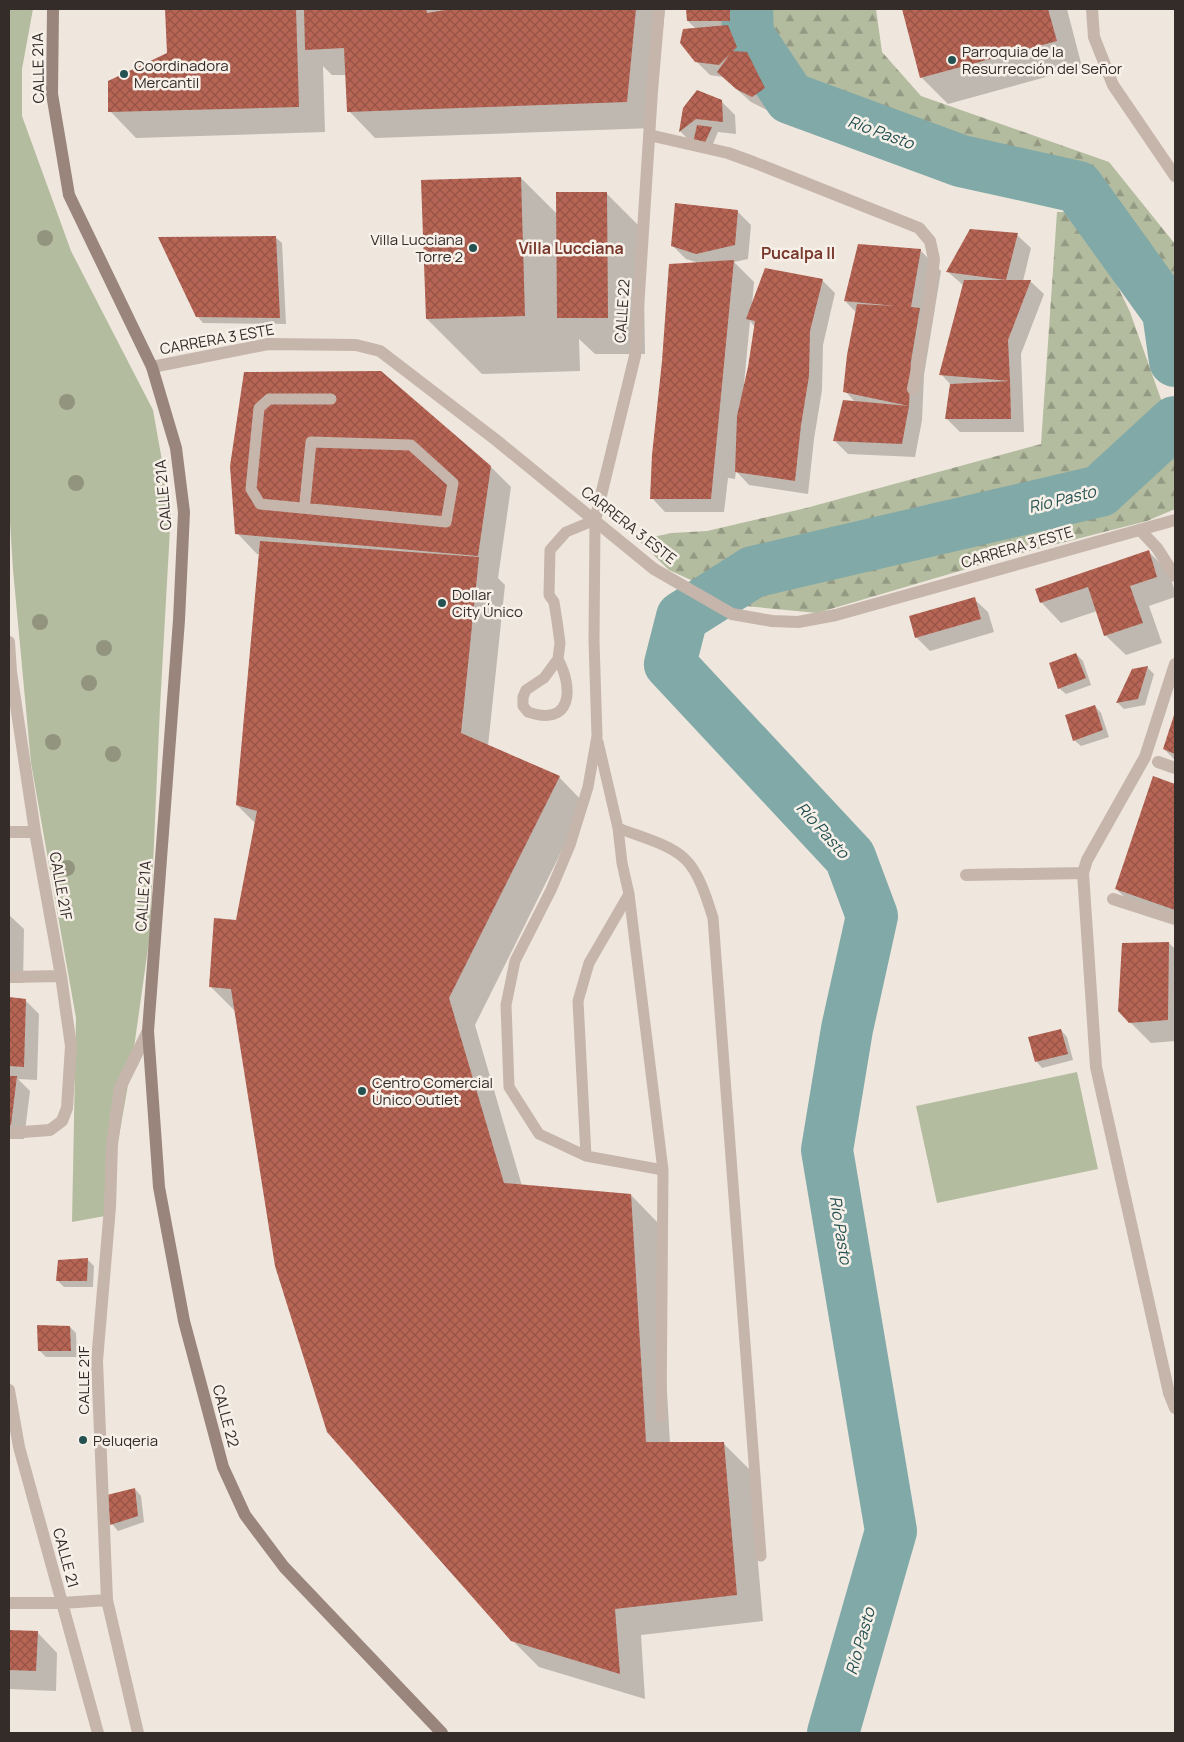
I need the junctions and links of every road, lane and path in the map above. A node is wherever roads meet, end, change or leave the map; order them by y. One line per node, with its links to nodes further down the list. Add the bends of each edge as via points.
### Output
1 (53, 9): 6 (main road, CALLE 21A, via 52,94 70,195)
2 (659, 9): 4 (street, CALLE 22)
3 (1092, 9): 5 (street, via 1094,37 1113,85)
4 (649, 135): 7 (street, via 728,153 920,228 930,241 934,259); 10 (street, CALLE 22, via 635,356)
5 (1175, 176)
6 (152, 367): 10 (street, CARRERA 3 ESTE, via 268,344 356,345 380,351); 31 (main road, CALLE 21A, via 176,448 184,512 179,629)
7 (914, 389)
8 (331, 399): 9 (lane, via 269,399 259,408 251,488 260,504 446,522 453,483 411,445 311,442)
9 (305, 502)
10 (595, 520): 12 (street, CARRERA 3 ESTE, via 654,569 732,614 798,622 836,615); 15 (lane, via 566,532 550,550 549,595 554,602 557,621); 18 (lane)
11 (1175, 520): 12 (street, CARRERA 3 ESTE)
12 (1140, 530): 13 (street, via 1157,548)
13 (1175, 576)
14 (9, 642): 17 (street, CALLE 21F)
15 (558, 659): 15 (lane, via 544,678 526,690 523,706 528,712 556,715 566,702 565,672)
16 (1175, 664): 24 (street, via 1145,757 1087,860)
17 (10, 672): 23 (street, CALLE 21F)
18 (596, 736): 21 (lane); 33 (lane, via 588,787 570,845 516,961 506,1005 509,1087 539,1134)
19 (1158, 762): 20 (street)
20 (1175, 768)
21 (618, 828): 26 (lane); 39 (lane, via 669,848 685,859 701,884 713,918)
22 (9, 832): 23 (street)
23 (35, 832): 29 (street, CALLE 21F)
24 (1083, 873): 25 (street); 36 (street, via 1096,1067)
25 (966, 874)
26 (629, 894): 33 (lane, via 589,962 578,1001); 34 (lane)
27 (1113, 899): 28 (street)
28 (1175, 919)
29 (61, 976): 30 (street); 32 (street, CALLE 21F, via 71,1046 67,1108 62,1121 50,1130)
30 (9, 977)
31 (148, 1031): 40 (street, CALLE 21F, via 120,1088 112,1144 110,1207 96,1362); 45 (main road, CALLE 22, via 158,1187 184,1321 223,1467 245,1515 284,1567)
32 (9, 1133)
33 (586, 1156): 34 (lane)
34 (664, 1170): 37 (lane)
35 (9, 1390): 38 (street, CALLE 21)
36 (1175, 1408)
37 (661, 1417)
38 (14, 1447): 42 (street, CALLE 21)
39 (761, 1556)
40 (107, 1600): 42 (street); 44 (street, CALLE 21F)
41 (9, 1603): 42 (street)
42 (62, 1603): 43 (street, CALLE 21)
43 (98, 1733)
44 (138, 1733)
45 (442, 1733)

